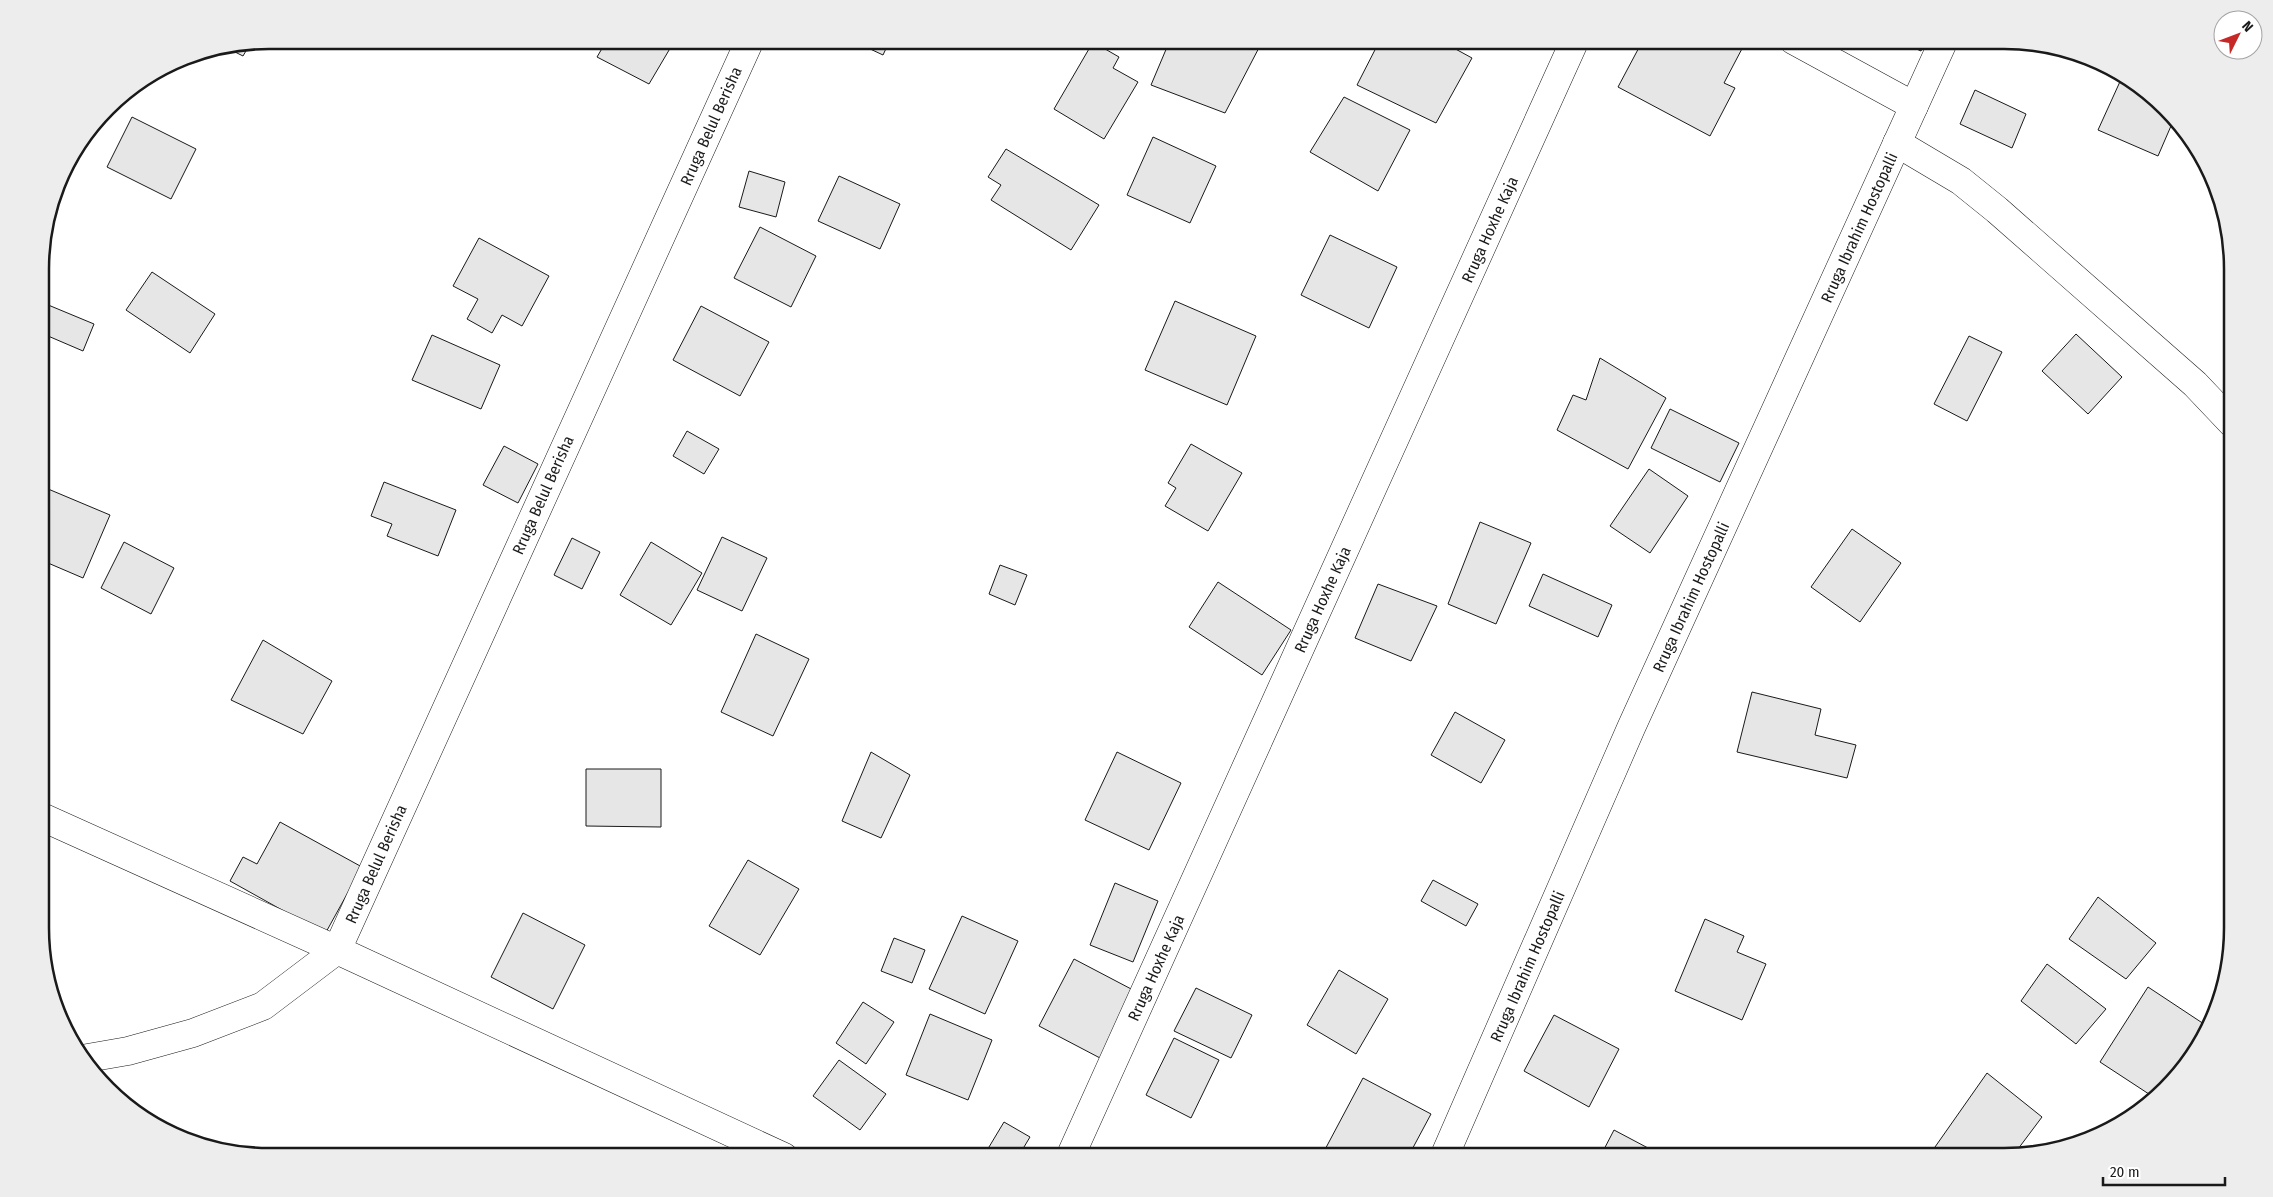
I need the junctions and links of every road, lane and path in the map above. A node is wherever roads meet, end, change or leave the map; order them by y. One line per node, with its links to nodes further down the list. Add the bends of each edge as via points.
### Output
1 (746, 49): 9 (street, Rruga Belul Berisha)
2 (1571, 49): 12 (street, Rruga Hoxhe Kaja)
3 (1810, 49): 5 (street)
4 (1940, 49): 5 (street, Rruga Ibrahim Hostopalli)
5 (1914, 106): 6 (street, Rruga Ibrahim Hostopalli)
6 (1897, 143): 7 (street, via 1961,180 2195,384); 13 (street, Rruga Ibrahim Hostopalli, via 1631,728)
7 (2224, 415)
8 (49, 820): 9 (street)
9 (337, 950): 10 (street, via 263,1006 193,1033); 11 (street)
10 (91, 1057)
11 (765, 1148)
12 (1074, 1148)
13 (1448, 1148)

